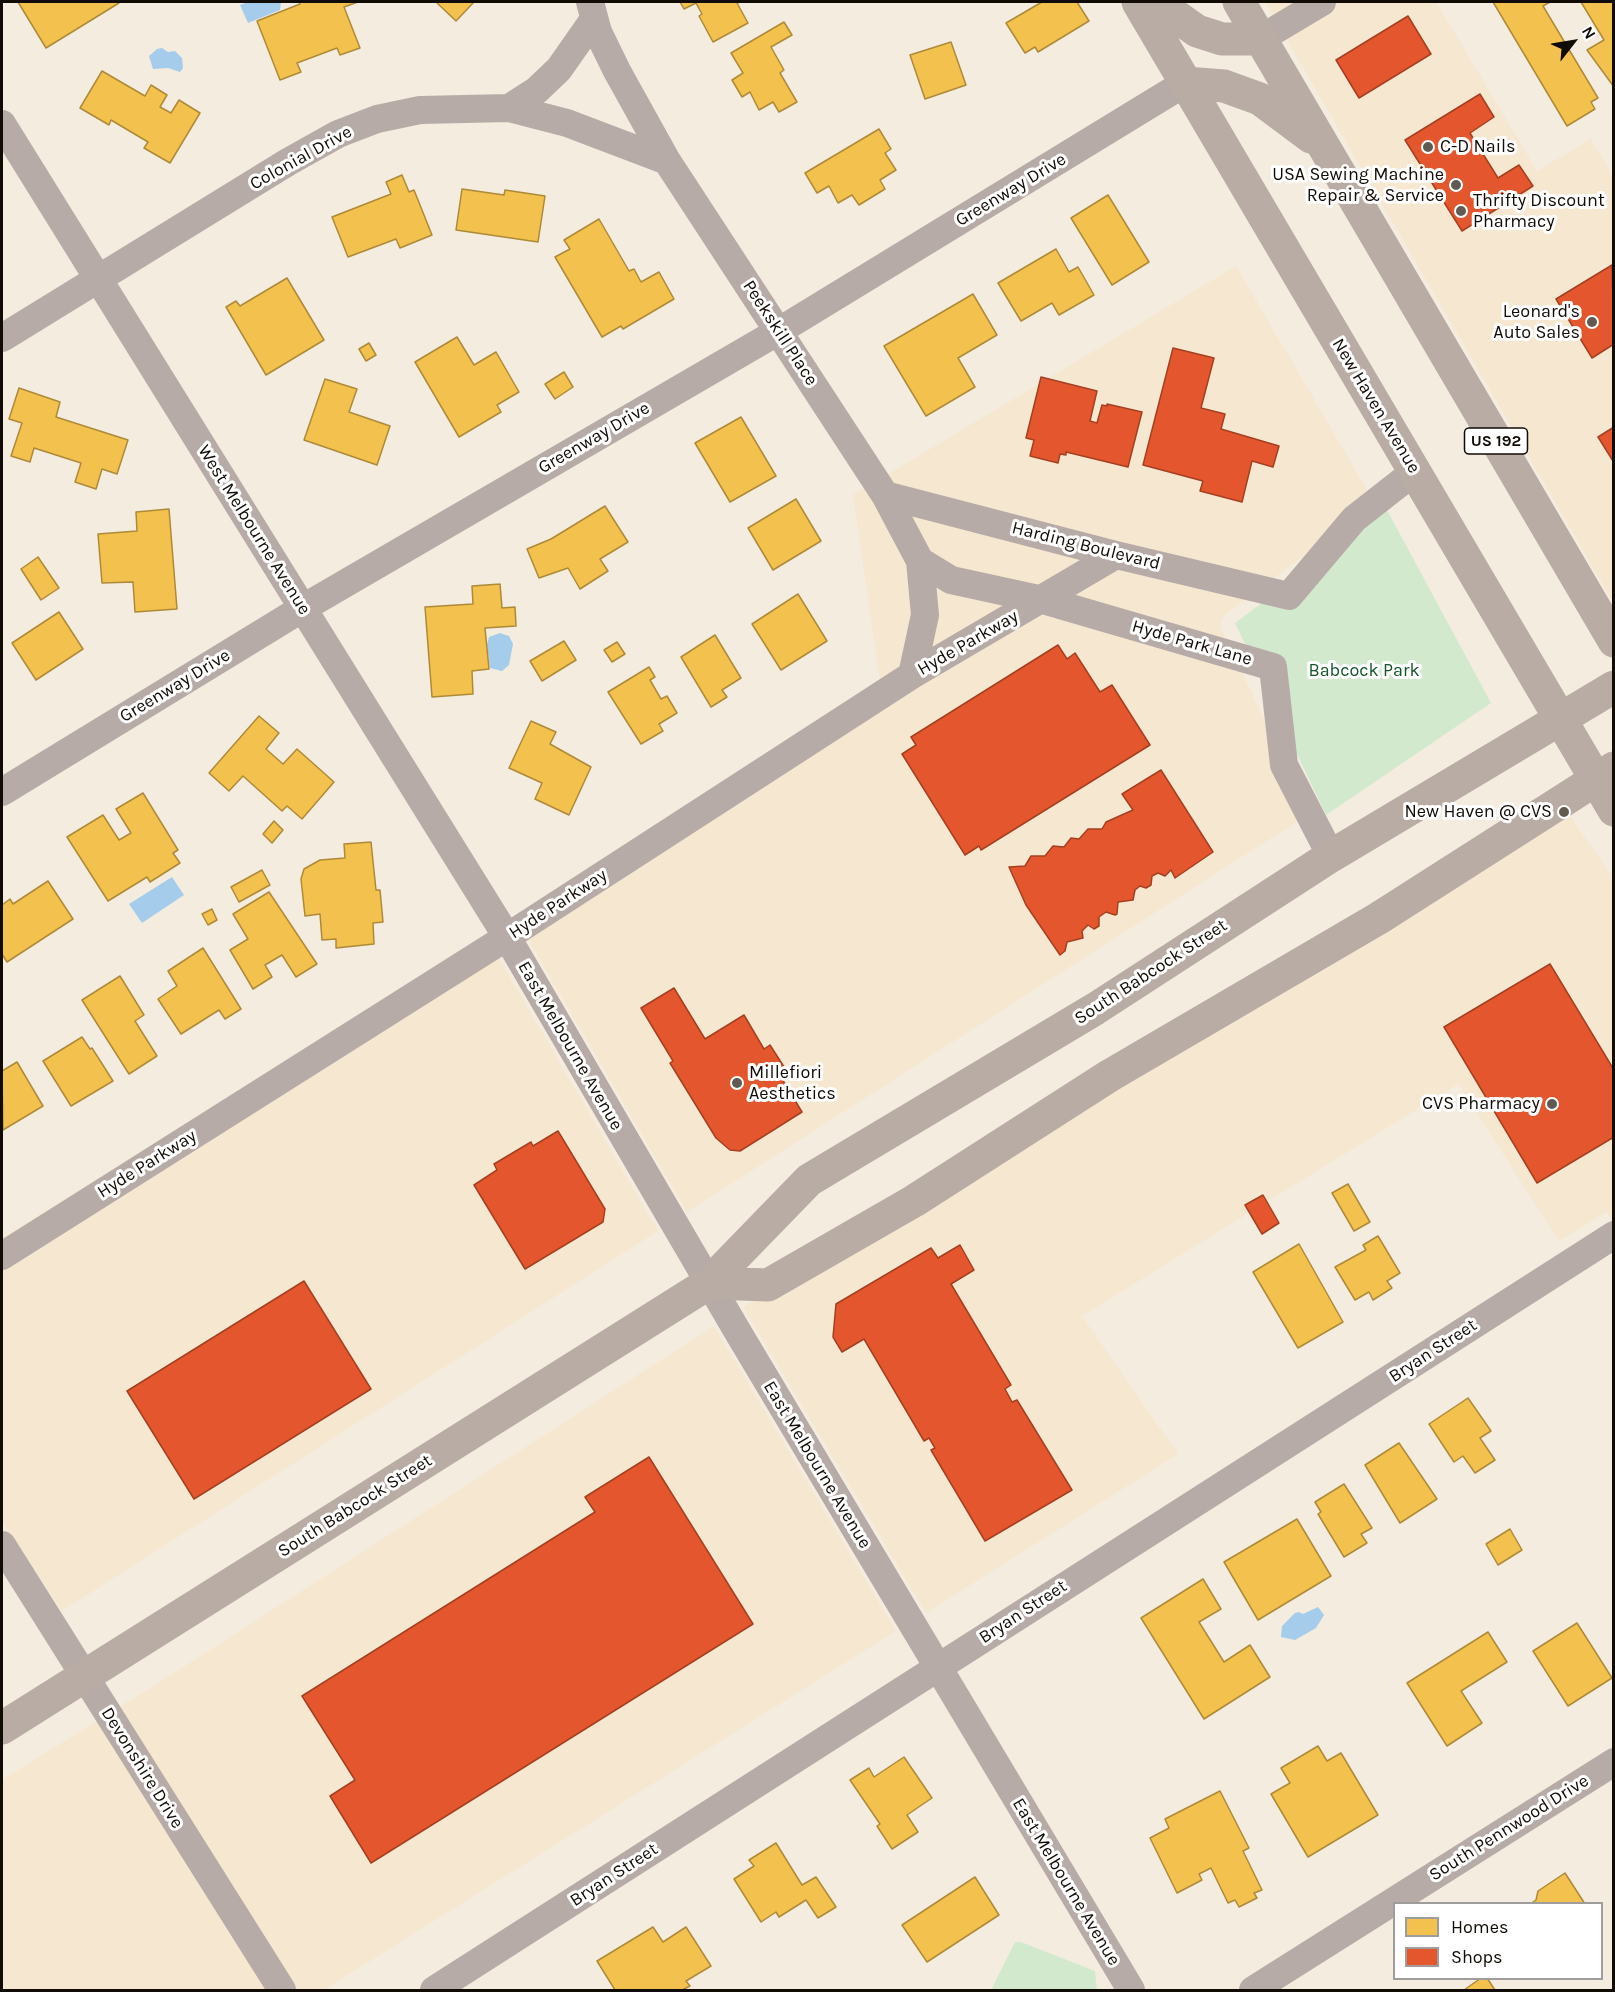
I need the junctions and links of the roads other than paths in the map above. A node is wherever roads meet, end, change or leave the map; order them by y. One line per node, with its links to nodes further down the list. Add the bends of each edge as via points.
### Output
1 (1138, 2): 7 (main road, New Haven Avenue)
2 (1156, 2): 6 (main road, via 1197,31 1222,39)
3 (1239, 2): 6 (main road, US 192)
4 (1323, 2): 6 (street)
5 (592, 10): 8 (street, via 559,69 537,90); 11 (street, Peekskill Place, via 617,71)
6 (1260, 39): 10 (main road, US 192)
7 (1185, 83): 10 (main road, via 1224,86 1260,99); 13 (street, Greenway Drive); 15 (main road, New Haven Avenue)
8 (509, 108): 11 (street, Colonial Drive, via 567,123); 12 (street, Colonial Drive, via 420,110 377,119 338,134)
9 (2, 124): 12 (street, West Melbourne Avenue)
10 (1322, 145): 21 (main road, US 192)
11 (667, 161): 13 (street, Peekskill Place)
12 (97, 279): 14 (street, Colonial Drive); 20 (street, West Melbourne Avenue)
13 (779, 331): 16 (street, Peekskill Place); 20 (street, Greenway Drive)
14 (2, 338)
15 (1414, 471): 17 (street, Harding Boulevard, via 1354,519 1289,596); 24 (main road, New Haven Avenue)
16 (885, 495): 17 (street, Harding Boulevard); 18 (street, Peekskill Place)
17 (1116, 555): 19 (street, Hyde Parkway)
18 (920, 561): 19 (street, Hyde Park Lane, via 951,580); 22 (street, Peekskill Place, via 925,615)
19 (1043, 600): 22 (street, Hyde Parkway); 28 (street, Hyde Park Lane, via 1273,667 1284,765)
20 (303, 608): 26 (street, Greenway Drive); 29 (street, West Melbourne Avenue)
21 (1614, 641)
22 (912, 675): 29 (street, Hyde Parkway)
23 (1614, 687): 24 (main road, South Babcock Street)
24 (1559, 719): 25 (main road, New Haven Avenue); 28 (main road, South Babcock Street)
25 (1605, 774): 27 (main road, New Haven Avenue); 32 (main road, via 1360,929 1109,1076 914,1201 777,1280 768,1285)
26 (2, 792)
27 (1614, 810)
28 (1331, 856): 32 (main road, South Babcock Street, via 1095,1009 809,1180)
29 (507, 936): 31 (street, Hyde Parkway); 32 (street, East Melbourne Avenue)
30 (1614, 1235): 34 (street, Bryan Street)
31 (2, 1256)
32 (709, 1283): 34 (street, East Melbourne Avenue); 35 (main road, South Babcock Street)
33 (2, 1545): 35 (street, Devonshire Drive)
34 (938, 1667): 39 (street, Bryan Street); 40 (street, East Melbourne Avenue)
35 (84, 1677): 36 (main road, South Babcock Street); 38 (street, Devonshire Drive)
36 (2, 1728)
37 (1614, 1762): 41 (street, South Pennwood Drive)
38 (282, 1990)
39 (434, 1990)
40 (1131, 1990)
41 (1253, 1990)

